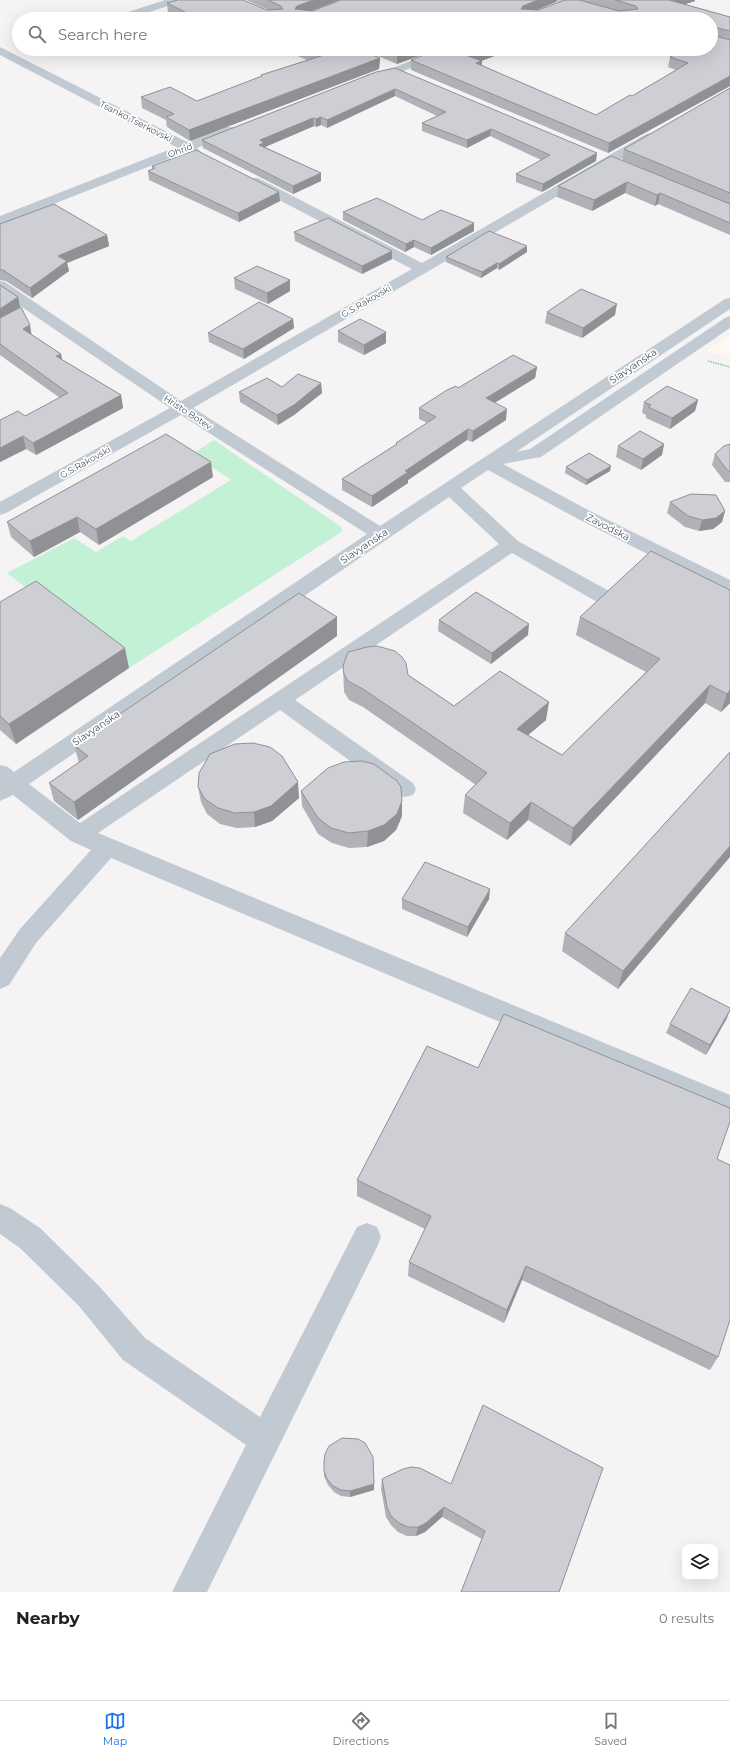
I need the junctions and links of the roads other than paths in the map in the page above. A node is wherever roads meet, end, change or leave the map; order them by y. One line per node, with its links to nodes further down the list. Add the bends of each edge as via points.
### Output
1 (176, 0): 3 (street)
2 (565, 3): 4 (street)
3 (139, 12)
4 (602, 12)
5 (12, 52): 6 (street)
6 (2, 54): 14 (street, Tsanko Tserkovski)
7 (433, 56): 9 (street)
8 (383, 64): 9 (street)
9 (397, 70): 10 (street); 11 (street)
10 (411, 76)
11 (358, 81)
12 (239, 127): 14 (street, Ohrid)
13 (663, 129): 17 (street, G.S.Rakovski)
14 (187, 147): 16 (street, Tsanko Tserkovski); 20 (street, Ohrid)
15 (594, 155): 17 (street)
16 (207, 158)
17 (609, 161): 18 (street); 21 (street, G.S.Rakovski)
18 (623, 167)
19 (242, 175): 21 (street)
20 (0, 221)
21 (422, 268): 25 (street, G.S.Rakovski)
22 (0, 285): 25 (street, Hristo Botev)
23 (730, 302): 26 (street, Slavyanska)
24 (730, 321): 26 (street, via 535,453)
25 (181, 408): 28 (street, G.S.Rakovski); 29 (street, Hristo Botev)
26 (488, 463): 27 (street, Slavyanska); 31 (street, Zavodska, via 584,515)
27 (450, 488): 29 (street, Slavyanska); 30 (street)
28 (0, 509)
29 (380, 534): 34 (street, Slavyanska)
30 (511, 545): 32 (street); 33 (street)
31 (730, 588)
32 (604, 597)
33 (280, 700): 35 (street); 36 (street)
34 (4, 784): 36 (street)
35 (405, 789)
36 (79, 835): 37 (street)
37 (107, 847): 38 (street, via 28,936); 39 (street)
38 (0, 978)
39 (730, 1107)
40 (0, 1218): 42 (street, via 41,1248 89,1296 134,1349)
41 (367, 1237): 42 (street)
42 (266, 1440): 43 (street)
43 (189, 1592)

